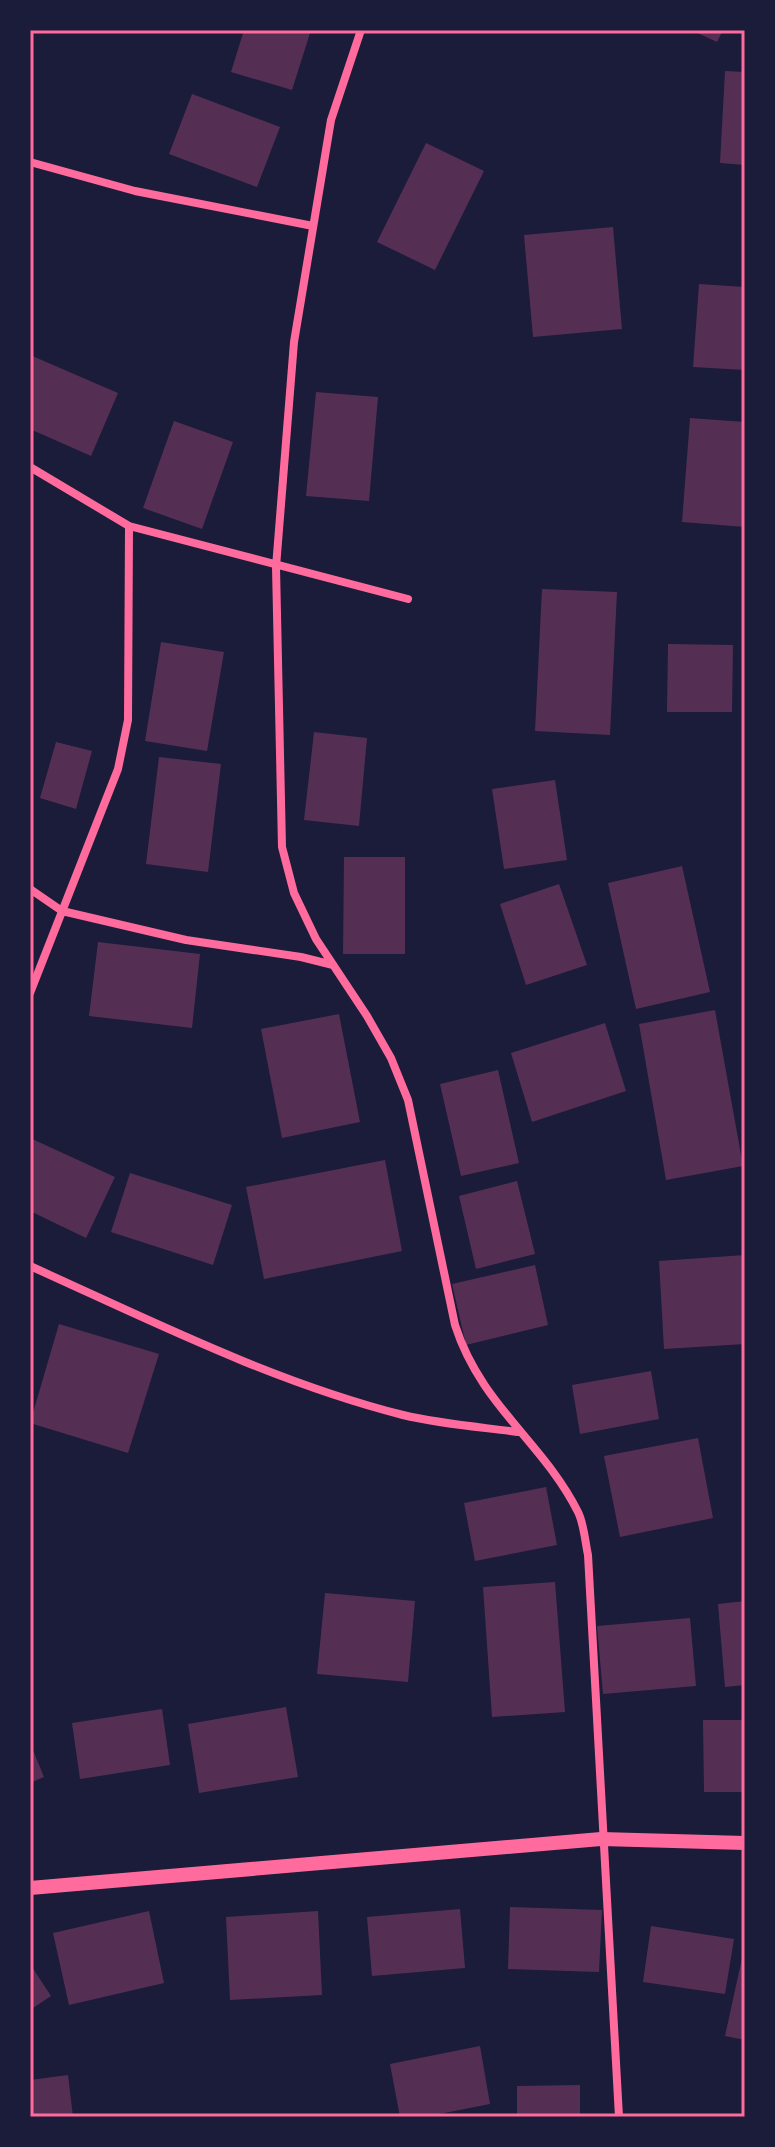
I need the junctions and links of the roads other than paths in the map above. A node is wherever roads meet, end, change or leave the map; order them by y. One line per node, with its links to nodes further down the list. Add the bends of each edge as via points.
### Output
1 (361, 30): 3 (street, via 331,120)
2 (30, 162): 3 (street, via 135,191)
3 (313, 226): 6 (street, via 294,342)
4 (30, 467): 5 (street)
5 (129, 526): 6 (street); 9 (street, via 128,720 118,769)
6 (276, 567): 7 (street); 10 (street, via 282,847 294,893)
7 (408, 599)
8 (30, 889): 9 (street)
9 (62, 911): 10 (street, via 186,940); 11 (street)
10 (334, 965): 13 (street, via 391,1058 408,1100 466,1358)
11 (30, 993)
12 (30, 1266): 13 (street, via 312,1387 405,1415)
13 (518, 1432): 14 (street, via 579,1514 588,1555)
14 (601, 1839): 15 (street); 16 (street); 17 (street)
15 (745, 1843)
16 (30, 1888)
17 (619, 2117)

